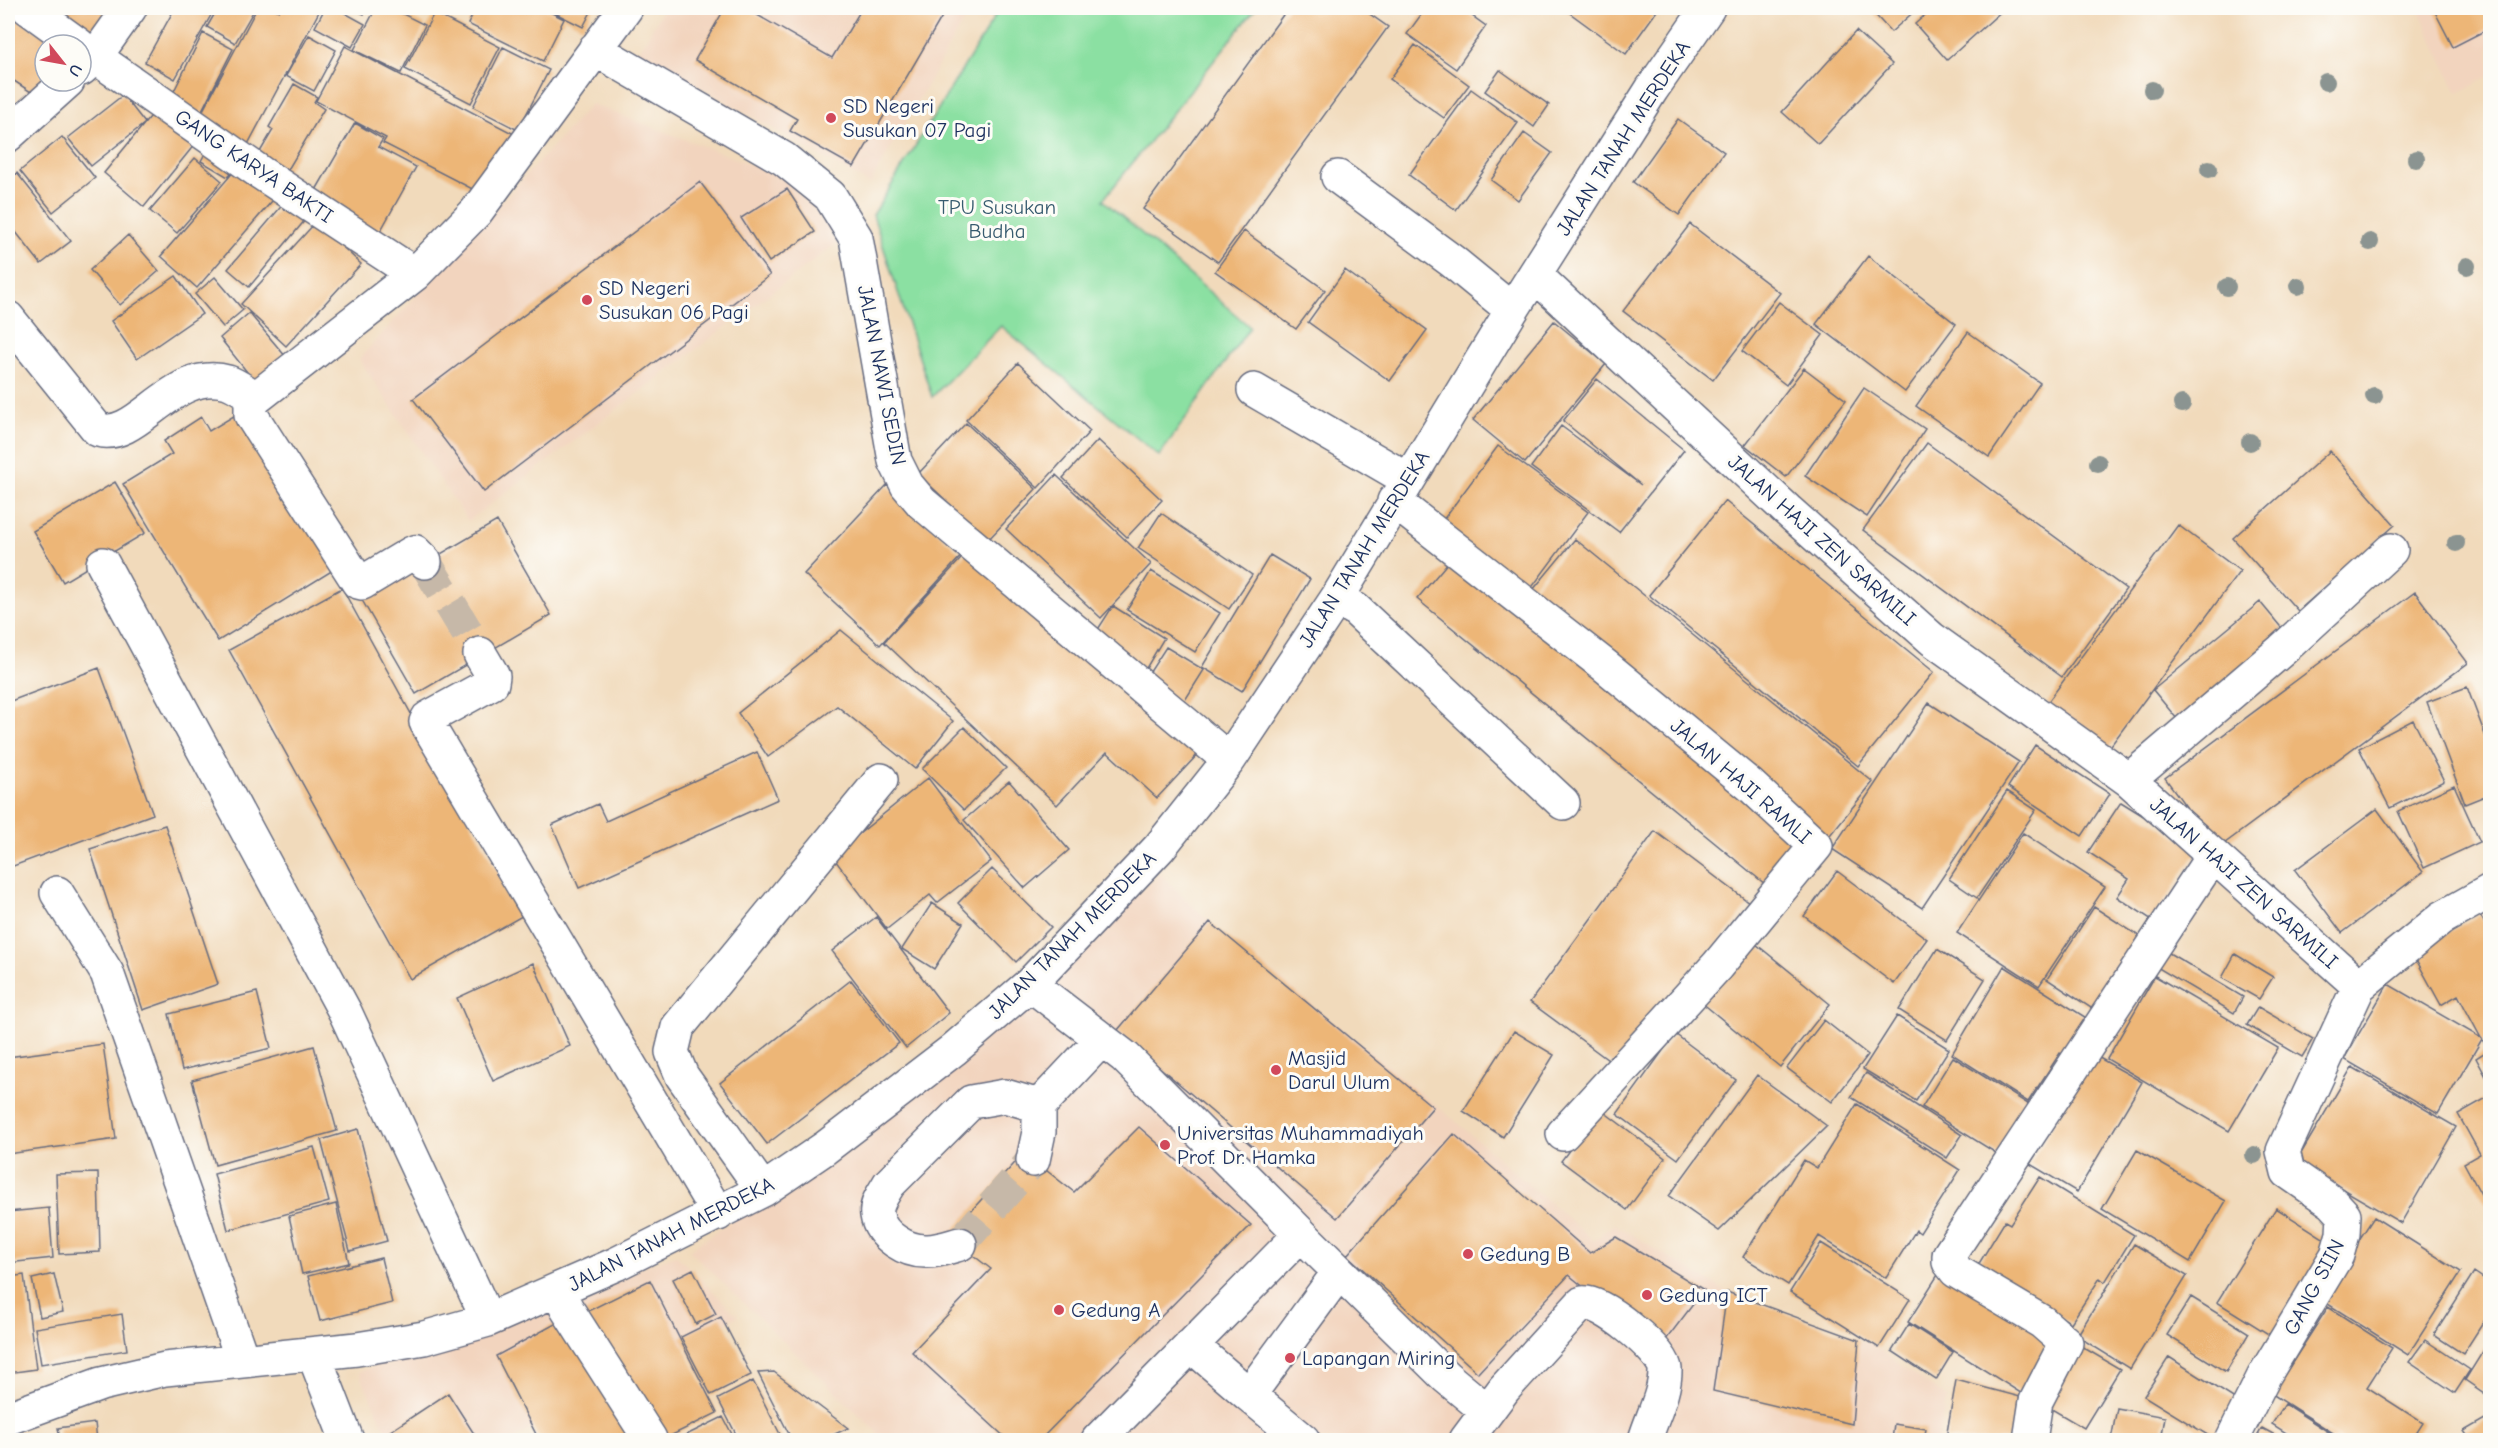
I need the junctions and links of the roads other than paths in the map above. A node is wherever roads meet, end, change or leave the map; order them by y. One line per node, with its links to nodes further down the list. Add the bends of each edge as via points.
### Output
1 (28, 8): 5 (street, GANG KARYA BAKTI)
2 (130, 8): 6 (street)
3 (626, 8): 7 (street)
4 (1708, 8): 13 (street, JALAN TANAH MERDEKA)
5 (58, 33)
6 (93, 45)
7 (595, 49): 12 (street, via 476,212); 24 (street, JALAN NAWI SEDIN, via 784,159 830,196 856,238 895,461 906,485 922,503)
8 (93, 60): 12 (street, GANG KARYA BAKTI)
9 (55, 93): 10 (street)
10 (8, 135)
11 (1338, 177): 14 (street)
12 (415, 274): 17 (street)
13 (1535, 275): 14 (street, JALAN TANAH MERDEKA); 26 (street, JALAN HAJI ZEN SARMILI, via 1932,639)
14 (1512, 310): 18 (street, JALAN TANAH MERDEKA)
15 (8, 318): 17 (street, via 98,430 115,431 188,383 228,382)
16 (1254, 390): 18 (street)
17 (254, 401): 20 (street, via 251,415 358,582 412,552)
18 (1401, 490): 22 (street, JALAN TANAH MERDEKA); 35 (street, JALAN HAJI RAMLI, via 1503,584 1750,784 1816,846 1717,966)
19 (2391, 550): 26 (street, JALAN HAJI ZEN SARMILI, via 2282,650)
20 (425, 562)
21 (103, 564): 43 (street, via 345,1011)
22 (1337, 598): 24 (street, JALAN TANAH MERDEKA); 27 (street, via 1356,609)
23 (480, 654): 38 (street, via 493,676 492,683 426,722)
24 (1229, 760): 31 (street, JALAN TANAH MERDEKA, via 1159,848)
25 (882, 780): 37 (street, via 678,1028 672,1052 682,1076)
26 (2129, 780): 28 (street, JALAN HAJI ZEN SARMILI)
27 (1563, 803)
28 (2212, 857): 32 (street, JALAN HAJI ZEN SARMILI); 56 (street, via 1949,1255 1956,1271 2042,1322 2066,1343 2036,1401)
29 (2490, 891): 32 (street, via 2442,918)
30 (57, 893): 46 (street, via 107,973)
31 (1030, 984): 33 (street); 37 (street, JALAN TANAH MERDEKA, via 825,1148)
32 (2359, 986): 57 (street, GANG SIIN, via 2283,1151 2288,1172 2344,1215 2343,1234 2337,1255 2264,1376)
33 (1102, 1039): 34 (street); 39 (street, via 1125,1057)
34 (1039, 1106): 36 (street); 40 (street, via 1005,1096 971,1102 889,1184 877,1215 885,1233 906,1248 926,1251)
35 (1563, 1134)
36 (1034, 1160)
37 (763, 1190): 38 (street, JALAN TANAH MERDEKA)
38 (718, 1214): 42 (street, JALAN TANAH MERDEKA)
39 (1301, 1234): 41 (street); 44 (street)
40 (960, 1244)
41 (1339, 1272): 47 (street); 48 (street, via 1446,1377)
42 (558, 1291): 43 (street, JALAN TANAH MERDEKA); 50 (street)
43 (488, 1320): 45 (street, JALAN TANAH MERDEKA, via 424,1338)
44 (1191, 1345): 47 (street); 52 (street)
45 (314, 1354): 46 (street, JALAN TANAH MERDEKA); 51 (street)
46 (242, 1359): 49 (street, JALAN TANAH MERDEKA, via 165,1369 101,1384)
47 (1249, 1395): 53 (street)
48 (1487, 1411): 54 (street); 55 (street, via 1582,1303 1588,1302 1629,1328 1658,1353 1665,1367)
49 (8, 1418)
50 (650, 1439)
51 (347, 1440)
52 (1098, 1440)
53 (1303, 1440)
54 (1466, 1440)
55 (1644, 1440)
56 (2030, 1440)
57 (2232, 1440)

